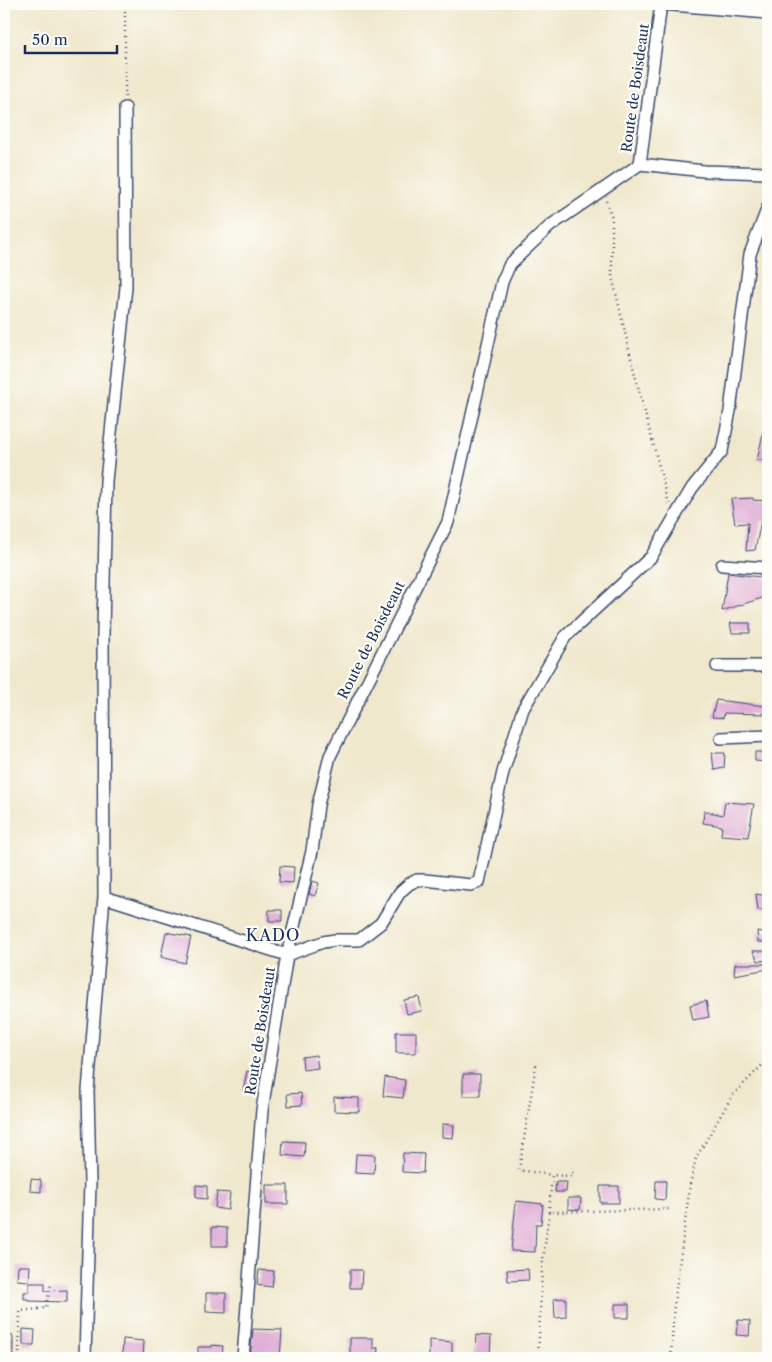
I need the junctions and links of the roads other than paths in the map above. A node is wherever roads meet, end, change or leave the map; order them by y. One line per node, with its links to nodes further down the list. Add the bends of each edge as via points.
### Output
1 (661, 4): 2 (street); 4 (street, Route de Boisdeaut)
2 (768, 13)
3 (125, 108): 13 (street, via 126,288 106,481)
4 (640, 164): 5 (street); 14 (street, Route de Boisdeaut, via 550,226 510,264 502,282 448,522 330,756)
5 (768, 173)
6 (768, 207): 14 (street, via 750,254 722,451 692,488 651,558 565,638 523,709 503,772 479,882 471,885 417,880 400,892 381,923 359,940 323,942)
7 (722, 565): 8 (street)
8 (768, 568)
9 (717, 666): 10 (street)
10 (768, 666)
11 (768, 736): 12 (street)
12 (721, 738)
13 (104, 897): 14 (street); 15 (street, via 88,1091 90,1182)
14 (287, 955): 16 (street, Route de Boisdeaut, via 262,1110)
15 (85, 1358)
16 (243, 1358)

